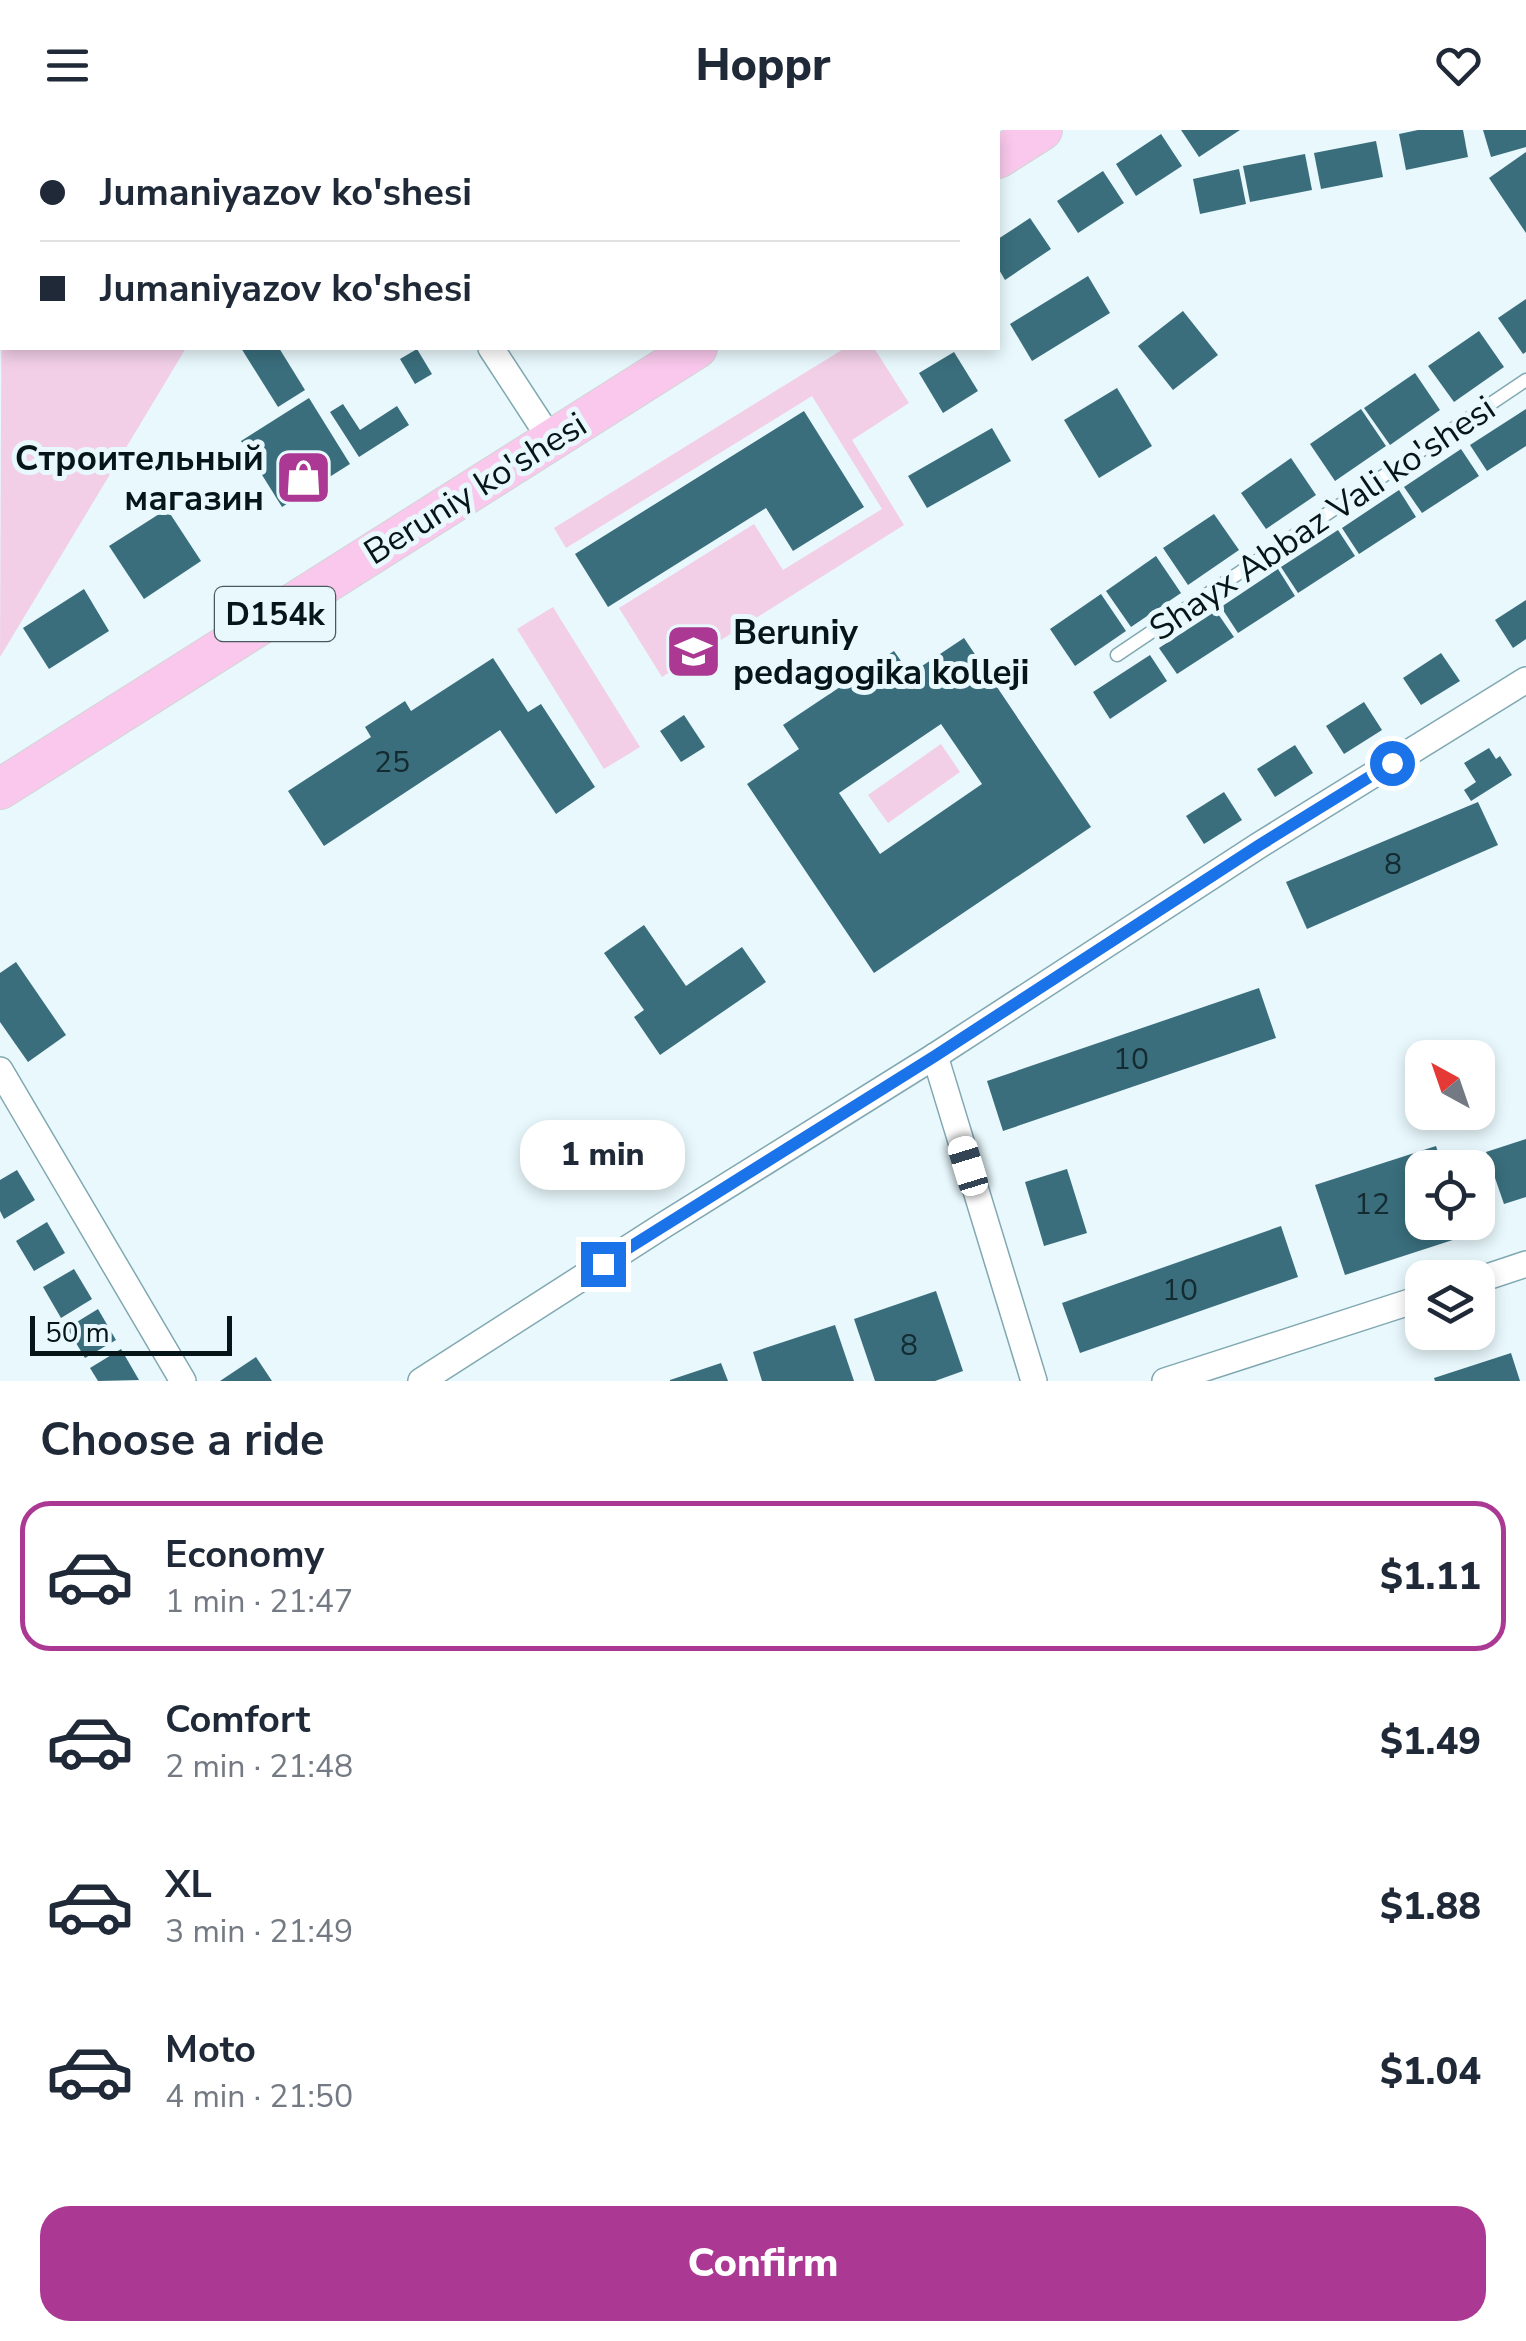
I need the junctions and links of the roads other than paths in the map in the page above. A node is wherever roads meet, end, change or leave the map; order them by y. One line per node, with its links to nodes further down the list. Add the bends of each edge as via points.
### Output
1 (1042, 130): 2 (main road)
2 (1000, 157)
3 (492, 350): 6 (street)
4 (694, 350): 6 (main road, Beruniy ko'shesi / D154k)
5 (1526, 380): 7 (lane, Shayx Abbaz Vali ko'shesi)
6 (551, 440): 9 (main road, Beruniy ko'shesi / D154k)
7 (1118, 655)
8 (1526, 680): 10 (street)
9 (0, 789)
10 (935, 1056): 16 (street); 17 (street)
11 (0, 1070): 15 (street)
12 (1526, 1264): 13 (street)
13 (1495, 1274)
14 (1405, 1303): 18 (street)
15 (183, 1381)
16 (420, 1381)
17 (1034, 1381)
18 (1165, 1381)

